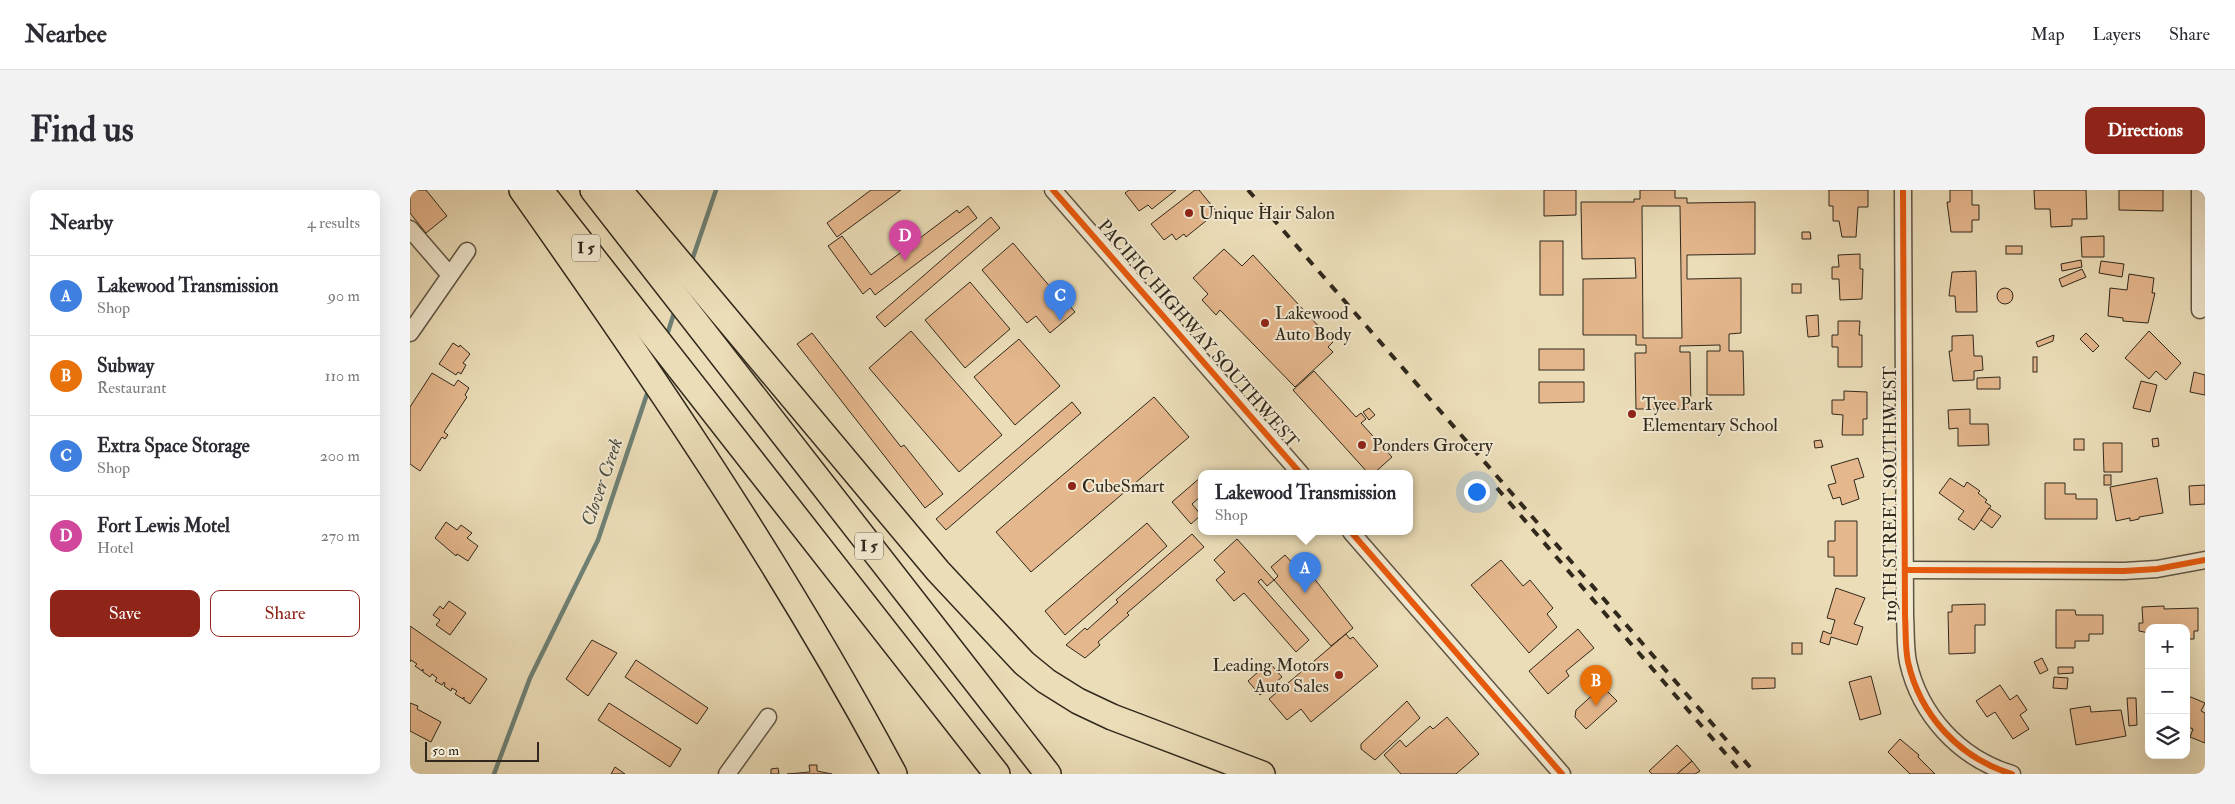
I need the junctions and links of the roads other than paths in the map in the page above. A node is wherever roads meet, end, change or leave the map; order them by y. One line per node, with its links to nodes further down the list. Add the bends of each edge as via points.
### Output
1 (522, 190): 19 (highway, via 662,393 773,564)
2 (540, 190): 20 (highway, I 5)
3 (593, 190): 21 (highway, I 5)
4 (619, 190): 22 (highway, via 938,571 1024,663 1078,701 1112,717)
5 (1053, 190): 13 (street, PACIFIC HIGHWAY SOUTHWEST)
6 (1903, 190): 16 (street, 119TH STREET SOUTHWEST)
7 (2200, 190): 11 (street)
8 (410, 229): 10 (street)
9 (467, 251): 10 (street)
10 (449, 274): 12 (street)
11 (2200, 310)
12 (410, 332)
13 (1298, 470)
14 (1354, 535): 23 (street)
15 (2205, 560): 16 (street, via 2124,571)
16 (1906, 570): 24 (street, 119TH STREET SOUTHWEST, via 1906,647 1920,696 1950,738 1989,767)
17 (768, 718): 18 (street)
18 (727, 774)
19 (894, 774)
20 (997, 774)
21 (1048, 774)
22 (1262, 774)
23 (1562, 774)
24 (2012, 774)

